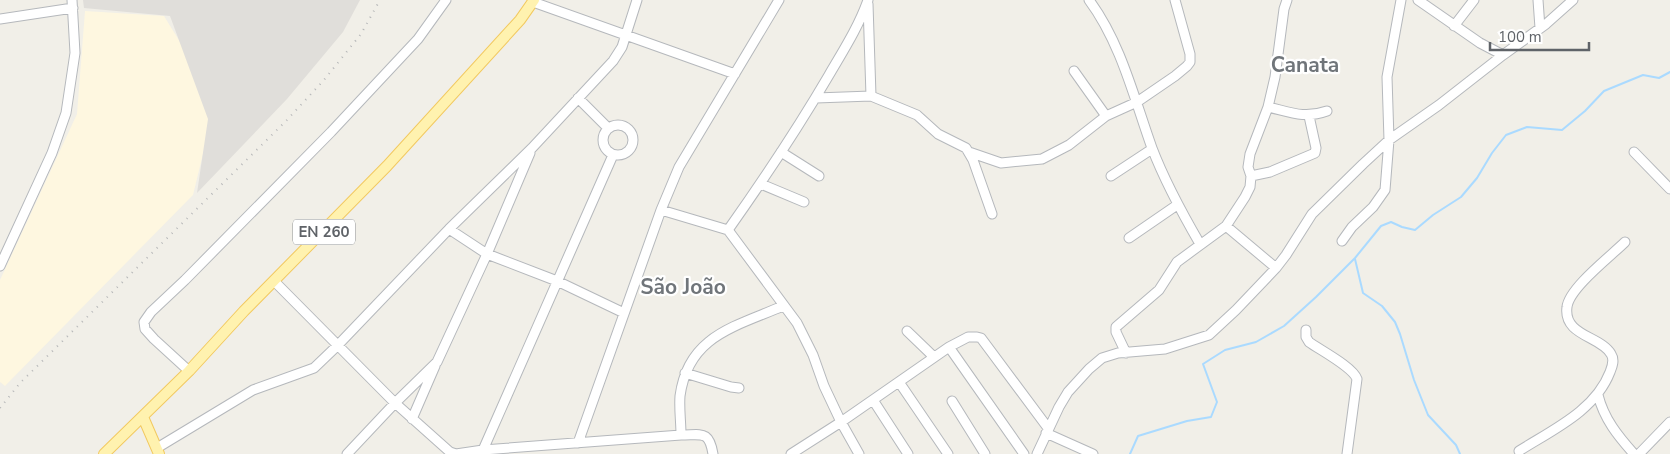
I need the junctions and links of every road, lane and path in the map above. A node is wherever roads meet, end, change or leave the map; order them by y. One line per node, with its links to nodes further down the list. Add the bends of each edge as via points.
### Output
1 (446, 0): 68 (street, via 418,39 358,103 144,322 145,329 154,340)
2 (637, 0): 18 (street)
3 (779, 0): 21 (street)
4 (1089, 0): 25 (street, via 1110,34)
5 (1174, 0): 25 (street, via 1190,62)
6 (1287, 0): 26 (street)
7 (1401, 0): 31 (street, via 1387,77)
8 (1418, 0): 16 (street)
9 (1474, 0): 16 (street)
10 (1538, 0): 17 (street)
11 (1573, 0): 17 (street)
12 (533, 1): 18 (street); 57 (main road, EN 260, via 520,20 387,166)
13 (868, 1): 22 (street); 24 (street)
14 (73, 4): 15 (street); 55 (street, via 75,54 66,113 52,153)
15 (0, 20)
16 (1454, 26): 19 (street)
17 (1540, 28): 19 (street)
18 (626, 35): 21 (street); 23 (street, via 613,61)
19 (1502, 55): 31 (street, via 1439,106)
20 (1074, 71): 28 (street)
21 (735, 74): 45 (street, via 680,167)
22 (871, 96): 24 (street); 35 (street, via 917,115 938,134)
23 (578, 98): 30 (street); 32 (street)
24 (816, 98): 34 (street)
25 (1137, 102): 28 (street); 33 (street)
26 (1268, 107): 29 (street); 40 (street, via 1250,154 1248,166)
27 (1327, 110): 29 (street)
28 (1106, 116): 35 (street, via 1069,145 1042,159 1001,163)
29 (1309, 116): 40 (street, via 1315,153 1270,172)
30 (608, 128): 37 (street, via 602,140 604,147); 37 (street, via 622,126 632,134 628,152)
31 (1389, 140): 51 (street, via 1384,190); 56 (street, via 1318,208)
32 (532, 148): 48 (street); 54 (street)
33 (1152, 149): 39 (street); 44 (street)
34 (781, 152): 38 (street); 41 (street)
35 (969, 152): 46 (street)
36 (1634, 152): 42 (street)
37 (614, 155): 58 (street)
38 (819, 176)
39 (1111, 176)
40 (1251, 176): 47 (street, via 1250,187)
41 (760, 184): 43 (street); 49 (street)
42 (1670, 189)
43 (804, 202)
44 (1177, 205): 50 (street); 53 (street)
45 (660, 210): 49 (street); 60 (street)
46 (992, 214)
47 (1226, 226): 53 (street); 56 (street)
48 (449, 229): 54 (street); 63 (street)
49 (728, 230): 59 (street)
50 (1129, 238)
51 (1342, 241)
52 (1625, 242): 72 (street, via 1576,289 1566,308 1574,327 1611,354 1612,367)
53 (1200, 244): 65 (street, via 1177,262 1151,298 1116,327)
54 (487, 254): 58 (street); 67 (street)
55 (0, 266)
56 (1276, 268): 65 (street, via 1209,335 1165,350)
57 (275, 282): 63 (street); 68 (main road, EN 260)
58 (557, 282): 60 (street); 83 (street)
59 (783, 306): 69 (street, via 717,335 701,347); 78 (street, via 797,323)
60 (624, 313): 82 (street)
61 (1306, 330): 97 (street, via 1309,342 1356,375)
62 (906, 331): 66 (street)
63 (338, 345): 75 (street); 84 (street, via 310,371 253,390)
64 (948, 347): 66 (street); 80 (street, via 968,337 981,338); 94 (street)
65 (1126, 353): 80 (street, via 1102,358 1089,369 1068,392)
66 (934, 358): 70 (street)
67 (437, 362): 75 (street); 77 (street)
68 (189, 371): 76 (main road, EN 260)
69 (685, 373): 71 (street); 81 (street, via 680,397)
70 (899, 382): 73 (street); 92 (street)
71 (739, 388)
72 (1598, 395): 85 (street, via 1565,423); 98 (street, via 1607,420)
73 (873, 400): 78 (street); 91 (street)
74 (952, 401): 93 (street)
75 (395, 403): 77 (street); 87 (street)
76 (143, 417): 84 (main road); 86 (main road, EN 260)
77 (412, 419): 83 (street, via 450,452)
78 (841, 422): 89 (street); 90 (street)
79 (1670, 422): 99 (street)
80 (1047, 431): 95 (street); 96 (street)
81 (682, 435): 82 (street); 88 (street, via 708,437)
82 (578, 443): 83 (street)
83 (484, 450)
84 (158, 451)
85 (1519, 451)
86 (104, 454)
87 (347, 454)
88 (713, 454)
89 (793, 454)
90 (859, 454)
91 (908, 454)
92 (948, 454)
93 (985, 454)
94 (1024, 454)
95 (1037, 454)
96 (1093, 454)
97 (1347, 454)
98 (1634, 454)
99 (1639, 454)

